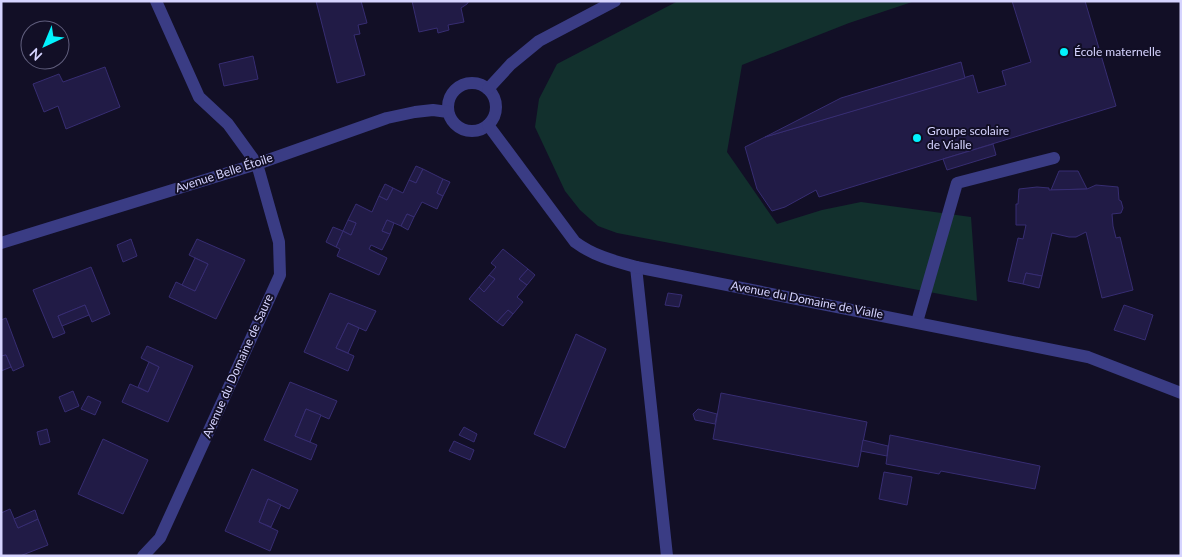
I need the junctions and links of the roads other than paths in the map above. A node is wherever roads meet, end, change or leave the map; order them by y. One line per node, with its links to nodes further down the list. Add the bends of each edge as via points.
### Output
1 (156, 1): 7 (street, via 199,96 228,124)
2 (615, 1): 3 (street, via 539,41)
3 (488, 89): 4 (street, via 474,83 460,86 450,97); 5 (street, via 496,107)
4 (448, 112): 5 (street, via 461,128 475,131); 7 (street, Avenue Belle Étoile, via 433,110 387,118)
5 (488, 125): 9 (street, Avenue du Domaine de Vialle, via 575,242 598,256)
6 (1054, 158): 10 (street, via 957,183)
7 (257, 164): 8 (street, Avenue Belle Étoile); 12 (street, Avenue du Domaine de Saure, via 279,242 280,275 160,538)
8 (1, 243)
9 (636, 267): 10 (street, Avenue du Domaine de Vialle); 13 (street)
10 (917, 322): 11 (street, Avenue du Domaine de Vialle, via 1088,357)
11 (1181, 393)
12 (143, 556)
13 (668, 556)

